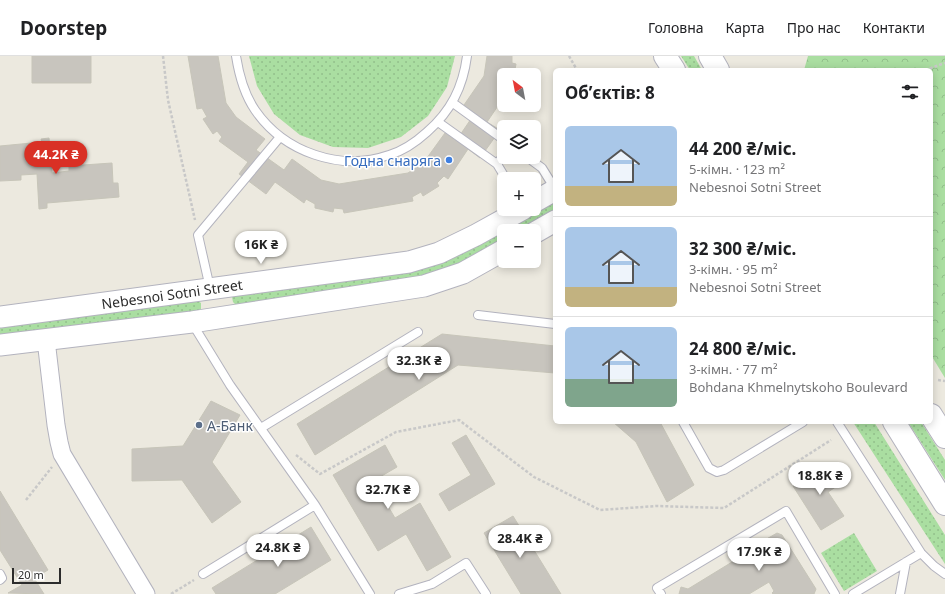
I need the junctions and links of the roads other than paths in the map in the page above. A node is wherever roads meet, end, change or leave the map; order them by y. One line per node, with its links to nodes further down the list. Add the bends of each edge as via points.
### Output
1 (236, 56): 10 (lane, via 246,93 266,124)
2 (467, 56): 7 (lane)
3 (665, 56): 5 (main road)
4 (710, 56): 6 (main road)
5 (673, 68)
6 (717, 68)
7 (453, 103): 8 (lane); 9 (lane)
8 (438, 122): 10 (lane, via 415,143 389,156 360,161 332,160 304,152); 11 (lane)
9 (497, 135)
10 (280, 137): 21 (lane, via 198,234)
11 (497, 164): 13 (lane)
12 (537, 164): 14 (lane, via 542,168)
13 (502, 172)
14 (553, 187)
15 (553, 191): 16 (street)
16 (541, 198)
17 (510, 216): 21 (street, Nebesnoi Sotni Street, via 439,253 409,262)
18 (553, 221): 19 (street)
19 (541, 229)
20 (497, 254): 24 (street, Nebesnoi Sotni Street, via 463,273 424,286)
21 (210, 288): 23 (street, Nebesnoi Sotni Street); 24 (street)
22 (478, 315): 26 (lane)
23 (0, 318)
24 (214, 319): 25 (street, Nebesnoi Sotni Street)
25 (192, 322): 28 (street, Nebesnoi Sotni Street); 35 (lane, via 230,385)
26 (553, 324)
27 (418, 332): 35 (lane)
28 (46, 340): 29 (street, Nebesnoi Sotni Street); 45 (street, via 62,454)
29 (0, 345)
30 (933, 418): 36 (main road)
31 (684, 424): 32 (lane, via 709,468 717,472)
32 (800, 424)
33 (838, 424): 39 (lane)
34 (895, 424): 37 (main road)
35 (261, 428): 38 (lane)
36 (945, 437)
37 (945, 504)
38 (315, 505): 42 (lane); 46 (lane)
39 (921, 553): 40 (lane); 43 (lane)
40 (906, 562): 51 (lane); 52 (lane)
41 (0, 574): 44 (lane)
42 (202, 574)
43 (945, 574)
44 (0, 580)
45 (146, 594)
46 (370, 594)
47 (399, 594): 48 (lane, via 432,584 466,563)
48 (486, 594)
49 (660, 594): 50 (lane, via 657,588 786,511)
50 (835, 594)
51 (853, 594)
52 (900, 594)

